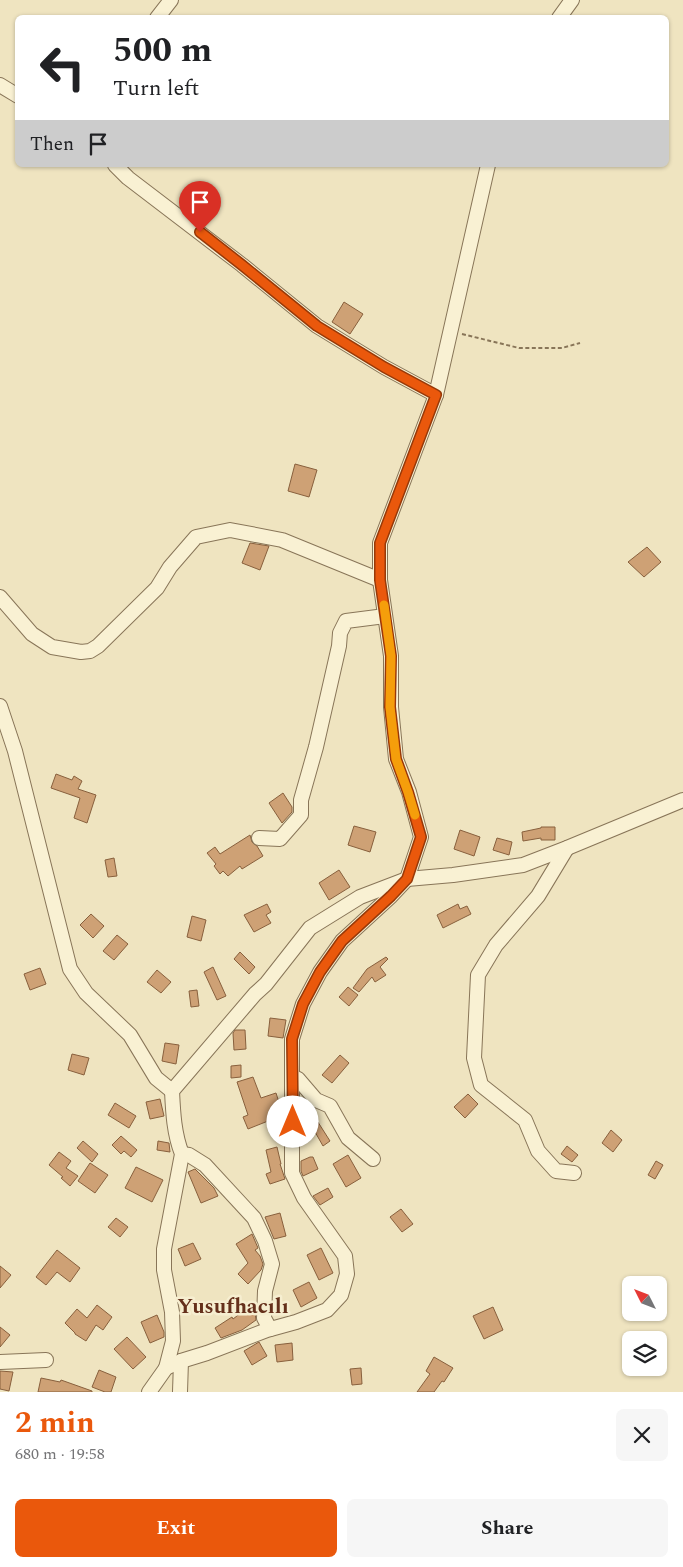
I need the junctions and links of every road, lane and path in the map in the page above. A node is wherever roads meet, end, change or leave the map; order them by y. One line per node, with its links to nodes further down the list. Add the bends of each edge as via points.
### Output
1 (172, 0): 3 (street)
2 (572, 0): 4 (street)
3 (160, 15)
4 (561, 15)
5 (0, 85): 6 (street)
6 (15, 94)
7 (117, 167): 11 (street, via 317,326)
8 (488, 167): 9 (street)
9 (450, 331): 10 (path, via 519,348 562,348); 11 (street)
10 (580, 343)
11 (436, 395): 12 (street, via 380,543)
12 (380, 580): 13 (street, via 282,540 230,530 196,536 158,588 98,646 81,652 52,646 32,634); 14 (street)
13 (0, 597)
14 (385, 616): 17 (street, via 346,621 340,633 301,800 302,815 280,839); 19 (street, via 391,656 390,707 396,759 421,837)
15 (0, 706): 21 (street, via 15,751 70,969 86,993 130,1035 156,1078)
16 (683, 800): 18 (street)
17 (260, 838)
18 (567, 848): 19 (street, via 524,865); 24 (street, via 538,896 496,945 478,975 474,1058 481,1085 525,1120 538,1151 556,1171)
19 (407, 879): 20 (street, via 342,941 320,972 303,1004 292,1039); 21 (street, via 360,896 310,928 266,984)
20 (293, 1077): 23 (street, via 316,1100 330,1106 348,1138); 25 (street, via 292,1173 304,1198 345,1256 347,1274 341,1295 327,1310)
21 (172, 1091): 22 (street, via 178,1146)
22 (182, 1154): 25 (street, via 206,1165 254,1218 272,1264 265,1291 264,1318); 29 (street, via 164,1249 164,1270 172,1312 172,1341)
23 (373, 1159)
24 (574, 1173)
25 (270, 1329): 27 (street)
26 (46, 1360): 28 (street)
27 (181, 1361): 29 (street); 31 (street)
28 (0, 1362)
29 (166, 1368): 30 (street)
30 (149, 1392)
31 (180, 1392)

